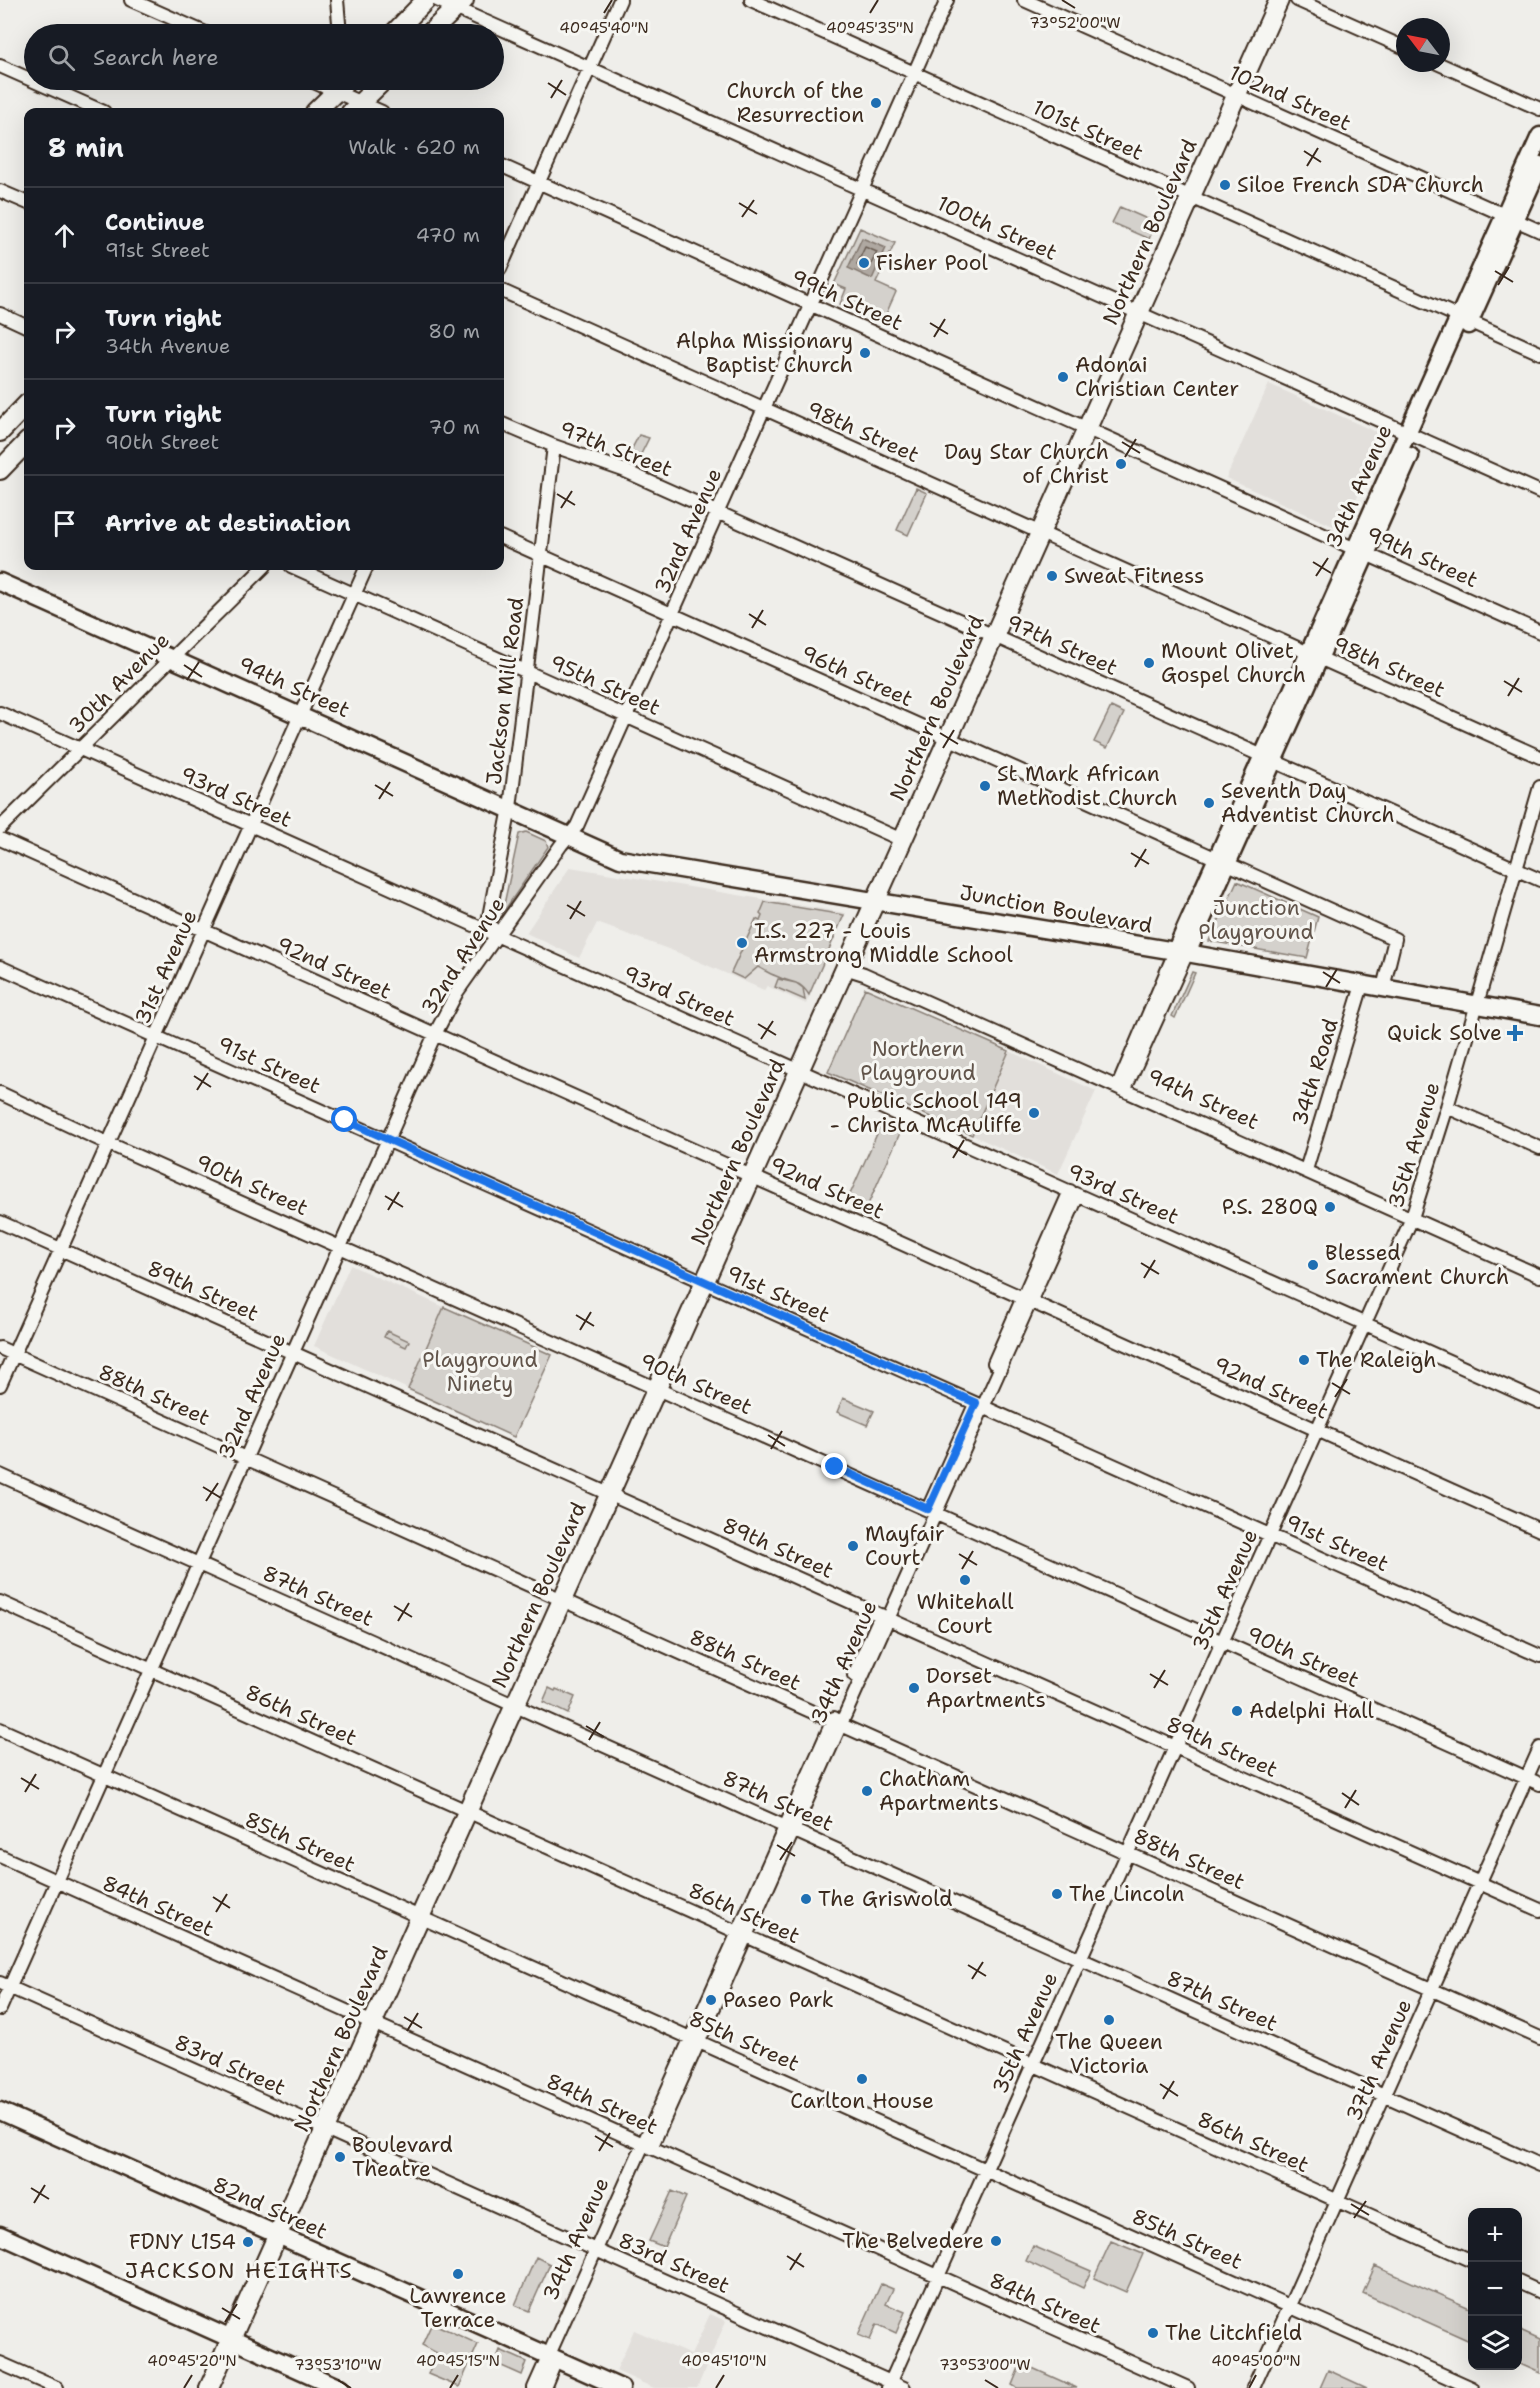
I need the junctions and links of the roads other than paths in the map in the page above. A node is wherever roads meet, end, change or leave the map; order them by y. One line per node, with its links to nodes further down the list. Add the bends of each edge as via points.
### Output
1 (131, 0): 12 (street)
2 (337, 0): 13 (street)
3 (426, 0): 14 (main road)
4 (437, 0): 11 (street, 100th Street)
5 (620, 0): 20 (street)
6 (751, 0): 22 (street, 101st Street)
7 (947, 0): 22 (street, 32nd Avenue)
8 (1024, 0): 26 (street, 102nd Street)
9 (1279, 0): 26 (main road, Northern Boulevard)
10 (1297, 0): 18 (street)
11 (459, 4): 15 (main road); 16 (street, 100th Street)
12 (185, 24)
13 (338, 24)
14 (403, 24)
15 (439, 24)
16 (501, 24)
17 (504, 26): 20 (street, 100th Street)
18 (1396, 44)
19 (0, 66): 23 (street)
20 (590, 67): 34 (street); 35 (street, 100th Street)
21 (1450, 69): 30 (street)
22 (914, 74): 35 (street, 32nd Avenue); 37 (street, 101st Street)
23 (24, 77)
24 (54, 90): 27 (street)
25 (346, 92): 28 (main road); 29 (street)
26 (1236, 95): 37 (main road, Northern Boulevard); 39 (street, 102nd Street)
27 (95, 108)
28 (321, 108)
29 (375, 108)
30 (1540, 109)
31 (1540, 136): 39 (street, 34th Avenue)
32 (1540, 165): 39 (street, 34th Avenue)
33 (504, 167): 34 (street, 99th Street)
34 (538, 183): 41 (street); 43 (street, 99th Street)
35 (862, 189): 43 (street, 32nd Avenue); 44 (street, 100th Street)
36 (0, 191): 38 (street)
37 (1191, 197): 44 (main road, Northern Boulevard); 46 (street, 101st Street)
38 (24, 201)
39 (1510, 218): 40 (street, 102nd Street); 46 (street, 34th Avenue)
40 (1540, 231)
41 (504, 260)
42 (504, 292): 50 (street, 98th Street)
43 (810, 305): 50 (street, 32nd Avenue); 52 (street, 99th Street)
44 (1139, 313): 52 (main road, Northern Boulevard); 54 (street, 100th Street)
45 (0, 314): 47 (street)
46 (1464, 319): 48 (street, 101st Street); 54 (street, 34th Avenue)
47 (24, 324)
48 (1540, 353)
49 (24, 408): 53 (main road)
50 (764, 408): 59 (street, 32nd Avenue); 60 (street, 98th Street)
51 (504, 425): 55 (street, 97th Street)
52 (1087, 429): 60 (main road, Northern Boulevard); 62 (street, 99th Street)
53 (0, 432)
54 (1413, 435): 58 (street, 100th Street); 62 (street, 34th Avenue)
55 (554, 446): 59 (street, 97th Street, via 623,470); 63 (street, Jackson Mill Road)
56 (24, 449): 57 (main road)
57 (0, 470)
58 (1540, 492)
59 (717, 512): 69 (street, 32nd Avenue); 71 (street, 97th Street)
60 (1040, 532): 71 (main road, Northern Boulevard); 72 (street, 98th Street)
61 (504, 539): 63 (street, 96th Street)
62 (1361, 551): 70 (street, 99th Street); 72 (street, 34th Avenue)
63 (541, 556): 69 (street, 96th Street); 74 (street, Jackson Mill Road)
64 (261, 570): 73 (street, 30th Avenue)
65 (300, 570): 68 (street, 95th Street)
66 (365, 570): 68 (street, 31st Avenue)
67 (0, 582): 73 (street, 94th Street)
68 (354, 594): 74 (street, 95th Street); 76 (street, 31st Avenue)
69 (672, 614): 77 (street, 32nd Avenue); 78 (street, 96th Street)
70 (1540, 632)
71 (994, 636): 78 (main road, Northern Boulevard); 81 (street, 97th Street)
72 (1314, 655): 80 (street, 98th Street); 81 (street, 34th Avenue)
73 (172, 657): 76 (street, 94th Street); 79 (street, 30th Avenue)
74 (526, 671): 77 (street, 95th Street); 83 (street, Jackson Mill Road)
75 (0, 712): 79 (street, 93rd Street)
76 (300, 715): 83 (street, 94th Street); 84 (street, 31st Avenue)
77 (626, 716): 86 (street, 32nd Avenue); 88 (street, 95th Street)
78 (948, 738): 88 (main road, Northern Boulevard); 89 (street, 96th Street)
79 (81, 748): 84 (street, 93rd Street); 85 (street, 30th Avenue)
80 (1540, 757)
81 (1268, 759): 89 (street, 34th Avenue); 90 (street, 97th Street)
82 (1540, 787): 90 (street, 35th Avenue)
83 (510, 808): 86 (street, 94th Street); 94 (street, Jackson Mill Road, via 488,922)
84 (251, 825): 93 (street, 31st Avenue); 94 (street, 93rd Street)
85 (0, 828)
86 (569, 836): 92 (street, Junction Boulevard, via 620,859); 94 (street, 32nd Avenue)
87 (0, 839): 93 (street, 92nd Street)
88 (902, 840): 92 (main road, Northern Boulevard)
89 (1222, 860): 95 (street, 34th Avenue); 99 (street, 96th Street, via 1395,939)
90 (1515, 870): 91 (street, 97th Street); 100 (street, 35th Avenue)
91 (1540, 880)
92 (875, 900): 95 (street, Junction Boulevard); 97 (main road, Northern Boulevard)
93 (203, 931): 102 (street, 92nd Street); 103 (street, 31st Avenue)
94 (498, 936): 102 (street, 32nd Avenue, via 457,992); 104 (street, 93rd Street)
95 (1181, 952): 98 (street, Junction Boulevard); 105 (street, 34th Avenue)
96 (0, 967): 103 (street, 91st Street)
97 (845, 968): 104 (main road, Northern Boulevard); 105 (street, 94th Street)
98 (1362, 985): 99 (street, Junction Boulevard); 111 (street, 34th Road)
99 (1383, 988): 100 (street, Junction Boulevard)
100 (1476, 1005): 101 (street, Junction Boulevard); 107 (street, 35th Avenue)
101 (1540, 1016)
102 (435, 1034): 108 (street, 32nd Avenue); 112 (street, 92nd Street)
103 (155, 1037): 108 (street, 91st Street); 109 (street, 31st Avenue)
104 (799, 1070): 112 (main road, Northern Boulevard); 113 (street, 93rd Street)
105 (1121, 1087): 111 (street, 94th Street)
106 (0, 1093): 109 (street, 90th Street)
107 (1447, 1107): 110 (street); 114 (street, 35th Avenue)
108 (388, 1140): 116 (street, 32nd Avenue); 119 (street, 91st Street)
109 (109, 1142): 116 (street, 90th Street); 117 (street, 31st Avenue)
110 (1540, 1148)
111 (1306, 1170): 114 (street, 94th Street)
112 (752, 1176): 119 (main road, Northern Boulevard); 120 (street, 92nd Street)
113 (1074, 1193): 120 (street, 34th Avenue); 121 (street, 93rd Street)
114 (1412, 1218): 118 (street, 94th Street); 121 (street, 35th Avenue)
115 (0, 1222): 117 (street, 89th Street)
116 (341, 1246): 123 (street, 32nd Avenue); 126 (street, 90th Street)
117 (61, 1249): 123 (street, 89th Street); 124 (street, 31st Avenue)
118 (1540, 1276)
119 (704, 1282): 126 (main road, Northern Boulevard); 128 (street, 91st Street)
120 (1027, 1299): 128 (street, 34th Avenue); 129 (street, 92nd Street)
121 (1366, 1324): 127 (street, 93rd Street); 129 (street, 35th Avenue)
122 (0, 1348): 124 (street, 88th Street)
123 (293, 1353): 130 (street, 32nd Avenue); 132 (street, 89th Street)
124 (14, 1354): 125 (street, 31st Avenue); 130 (street, 88th Street)
125 (0, 1384)
126 (657, 1388): 132 (main road, Northern Boulevard); 133 (street, 90th Street)
127 (1540, 1402)
128 (979, 1405): 133 (street, 34th Avenue); 135 (street, 91st Street)
129 (1318, 1430): 134 (street, 92nd Street); 135 (street, 35th Avenue)
130 (246, 1458): 136 (street, 32nd Avenue); 137 (street, 88th Street)
131 (0, 1475): 136 (street, 87th Street)
132 (609, 1494): 137 (main road, Northern Boulevard); 139 (street, 89th Street)
133 (932, 1511): 139 (street, 34th Avenue); 140 (street, 90th Street)
134 (1540, 1530)
135 (1271, 1535): 140 (street, 35th Avenue); 141 (street, 91st Street)
136 (199, 1564): 142 (street, 32nd Avenue); 143 (street, 87th Street)
137 (562, 1600): 143 (main road, Northern Boulevard); 144 (street, 88th Street)
138 (0, 1602): 142 (street, 86th Street)
139 (884, 1617): 144 (street, 34th Avenue); 146 (street, 89th Street)
140 (1223, 1642): 146 (street, 35th Avenue); 149 (street, 90th Street)
141 (1540, 1656)
142 (151, 1670): 148 (street, 32nd Avenue); 151 (street, 86th Street)
143 (514, 1705): 151 (main road, Northern Boulevard); 152 (street, 87th Street)
144 (837, 1722): 152 (street, 34th Avenue); 153 (street, 88th Street)
145 (0, 1729): 148 (street, 85th Street)
146 (1175, 1748): 153 (street, 35th Avenue); 156 (street, 89th Street)
147 (1540, 1748): 149 (street, 37th Avenue)
148 (104, 1775): 155 (street, 32nd Avenue); 158 (street, 85th Street)
149 (1527, 1778): 150 (street, 90th Street); 156 (street, 37th Avenue)
150 (1540, 1784)
151 (467, 1811): 158 (main road, Northern Boulevard); 159 (street, 86th Street)
152 (790, 1828): 159 (street, 34th Avenue); 160 (street, 87th Street)
153 (1128, 1853): 160 (street, 35th Avenue); 162 (street, 88th Street)
154 (0, 1856): 155 (street, 84th Street)
155 (56, 1882): 161 (street, 32nd Avenue); 164 (street, 84th Street)
156 (1479, 1883): 157 (street, 89th Street); 162 (street, 37th Avenue)
157 (1540, 1910)
158 (420, 1917): 164 (main road, Northern Boulevard); 166 (street, 85th Street)
159 (742, 1934): 166 (street, 34th Avenue); 167 (street, 86th Street)
160 (1079, 1958): 167 (street, 35th Avenue); 168 (street, 87th Street)
161 (4, 1985): 163 (street, 32nd Avenue); 170 (street, 83rd Street)
162 (1432, 1989): 165 (street, 88th Street); 168 (street, 37th Avenue)
163 (0, 2009)
164 (372, 2023): 170 (main road, Northern Boulevard); 171 (street, 84th Street)
165 (1540, 2038)
166 (695, 2040): 171 (street, 34th Avenue); 173 (street, 85th Street)
167 (1033, 2065): 173 (street, 35th Avenue); 174 (street, 86th Street)
168 (1385, 2095): 172 (street, 87th Street); 174 (street, 37th Avenue)
169 (0, 2111): 176 (street, 82nd Street)
170 (325, 2129): 176 (main road, Northern Boulevard); 177 (street, 83rd Street)
171 (647, 2146): 177 (street, 34th Avenue); 179 (street, 84th Street)
172 (1540, 2165)
173 (986, 2171): 179 (street, 35th Avenue); 182 (street, 85th Street)
174 (1337, 2201): 178 (street, 86th Street); 182 (street, 37th Avenue)
175 (0, 2235): 183 (street)
176 (278, 2236): 183 (main road, Northern Boulevard); 184 (street, 82nd Street)
177 (596, 2250): 184 (street, 34th Avenue); 186 (street, 83rd Street)
178 (1468, 2259)
179 (939, 2276): 186 (street, 35th Avenue); 194 (street, 84th Street)
180 (1522, 2284): 181 (street)
181 (1540, 2292)
182 (1290, 2307): 195 (street, 37th Avenue); 196 (street, 85th Street)
183 (231, 2339): 188 (main road, Northern Boulevard); 189 (street)
184 (553, 2358): 190 (street, 34th Avenue); 191 (street, 34th Avenue); 192 (street, 82nd Street)
185 (0, 2363): 187 (street)
186 (890, 2385): 193 (street, 83rd Street)
187 (57, 2388)
188 (209, 2388)
189 (340, 2388)
190 (534, 2388)
191 (544, 2388)
192 (621, 2388)
193 (904, 2388)
194 (1188, 2388)
195 (1253, 2388)
196 (1472, 2388)

